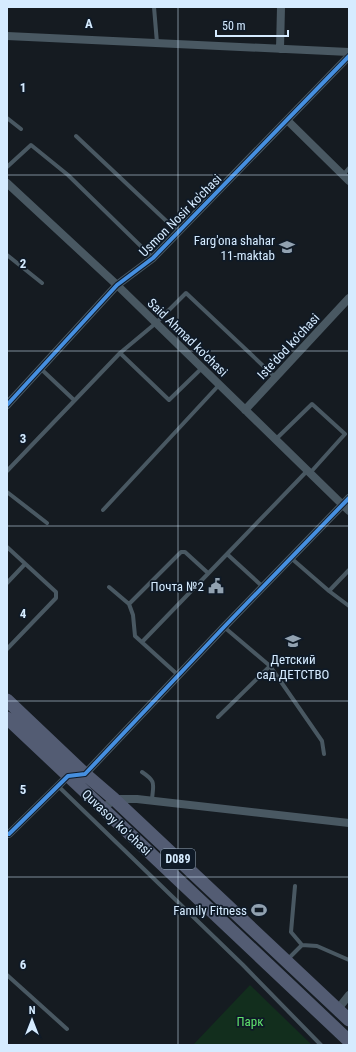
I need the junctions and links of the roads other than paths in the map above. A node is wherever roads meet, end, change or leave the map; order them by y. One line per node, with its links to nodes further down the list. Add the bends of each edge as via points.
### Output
1 (154, 7): 4 (lane)
2 (281, 7): 5 (street)
3 (7, 36): 4 (street)
4 (157, 44): 5 (street)
5 (280, 49): 6 (street)
6 (349, 52)
7 (349, 56): 9 (street, Usmon Nosir ko'chasi)
8 (7, 118): 10 (lane)
9 (288, 121): 14 (street); 16 (street, Usmon Nosir ko'chasi)
10 (21, 129)
11 (76, 136): 16 (lane)
12 (7, 168): 18 (lane, via 30,145 68,175)
13 (349, 168): 14 (lane)
14 (346, 178)
15 (7, 183): 20 (street, Said Ahmad ko'chasi)
16 (178, 233): 18 (street, Usmon Nosir ko'chasi)
17 (7, 255): 19 (lane)
18 (153, 258): 20 (street, Usmon Nosir ko'chasi)
19 (42, 283)
20 (117, 285): 22 (street, Said Ahmad ko'chasi); 24 (street, Usmon Nosir ko'chasi)
21 (349, 298): 26 (street, Iste'dod ko'chasi)
22 (156, 323): 23 (lane); 25 (street, Said Ahmad ko'chasi); 26 (lane, via 186,293)
23 (120, 353): 25 (lane, via 169,400); 28 (lane)
24 (40, 368): 28 (lane); 29 (street, Usmon Nosir ko'chasi)
25 (202, 368): 27 (street, Said Ahmad ko'chasi)
26 (275, 377): 30 (street, Iste'dod ko'chasi)
27 (219, 385): 30 (street, Said Ahmad ko'chasi); 37 (lane)
28 (74, 400): 32 (lane)
29 (7, 405)
30 (245, 410): 31 (street, Said Ahmad ko'chasi)
31 (275, 440): 33 (street, Said Ahmad ko'chasi); 33 (lane, via 312,404 345,434)
32 (7, 471)
33 (309, 472): 36 (street, Said Ahmad ko'chasi); 41 (lane)
34 (7, 492): 39 (lane)
35 (349, 498): 36 (street)
36 (342, 505): 38 (street, Said Ahmad ko'chasi); 42 (street)
37 (103, 510)
38 (349, 511)
39 (46, 523)
40 (7, 547): 43 (lane)
41 (227, 554): 45 (lane); 48 (lane)
42 (291, 558): 48 (street); 49 (lane)
43 (25, 564): 46 (lane); 54 (lane, via 56,592 56,598)
44 (349, 570): 49 (lane)
45 (208, 574): 50 (lane, via 185,552 181,552); 53 (lane)
46 (7, 582)
47 (109, 587): 50 (lane)
48 (263, 588): 52 (street)
49 (329, 591): 51 (lane)
50 (129, 604): 53 (lane, via 135,636)
51 (349, 606)
52 (224, 627): 55 (lane); 56 (street)
53 (142, 642): 56 (lane)
54 (7, 649)
55 (270, 666): 58 (lane); 60 (lane, via 322,741)
56 (178, 675): 62 (street)
57 (7, 700): 62 (main road, Quvasoy koʻchasi / D089)
58 (218, 717)
59 (7, 718): 63 (main road, Quvasoy koʻchasi / D089)
60 (324, 754)
61 (142, 772): 66 (lane, via 152,779)
62 (85, 774): 63 (street); 65 (main road, Quvasoy koʻchasi / D089)
63 (68, 776): 64 (street); 67 (main road, Quvasoy koʻchasi / D089)
64 (58, 786): 69 (street); 80 (lane, via 243,965)
65 (114, 799): 66 (street); 67 (street); 73 (main road, Quvasoy koʻchasi / D089)
66 (152, 800): 68 (street)
67 (103, 809): 79 (main road, Quvasoy koʻchasi / D089)
68 (349, 823)
69 (8, 835)
70 (295, 886): 71 (lane, via 291,932)
71 (302, 945): 72 (lane, via 317,946); 73 (lane)
72 (349, 960)
73 (287, 961): 76 (main road, Quvasoy koʻchasi / D089)
74 (7, 975): 78 (lane)
75 (349, 995): 76 (street)
76 (338, 1009): 77 (main road, Quvasoy koʻchasi / D089)
77 (349, 1020)
78 (67, 1030)
79 (349, 1041)
80 (321, 1045)

